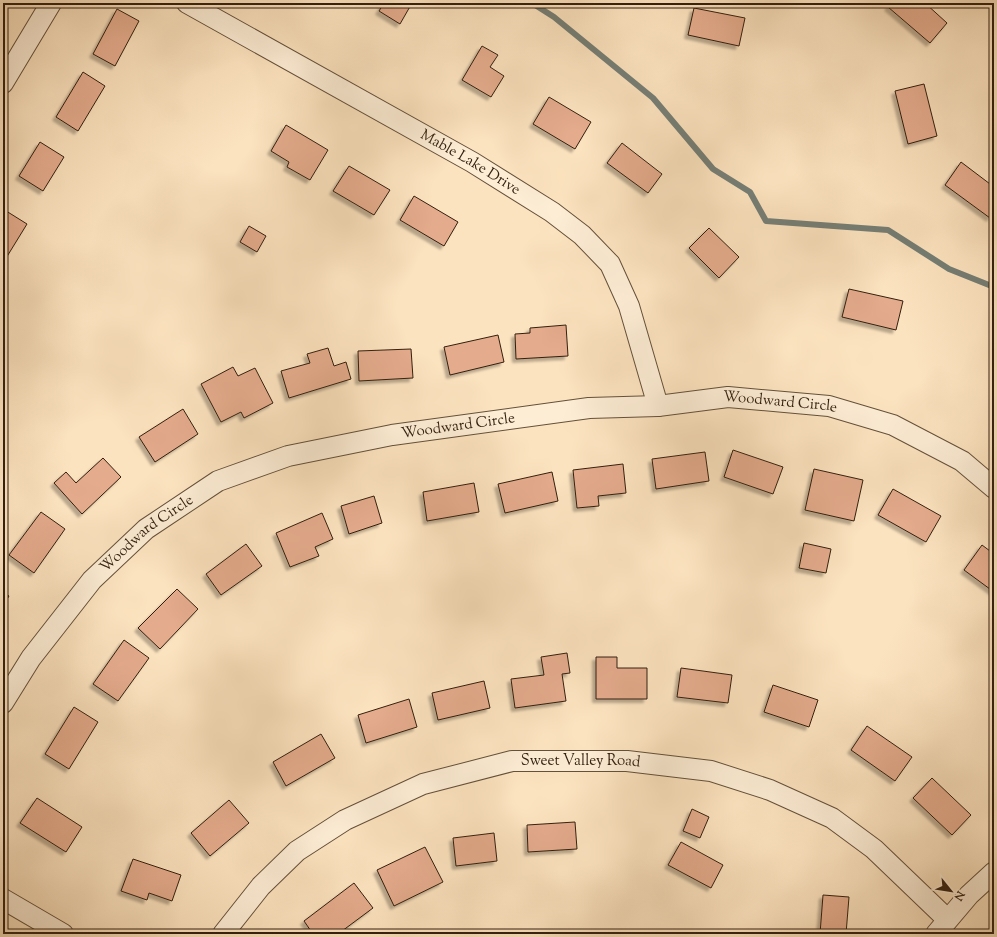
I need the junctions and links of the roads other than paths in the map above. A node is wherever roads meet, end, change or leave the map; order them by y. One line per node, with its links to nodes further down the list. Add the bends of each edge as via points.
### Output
1 (51, 3): 3 (street)
2 (187, 3): 4 (street, Mable Lake Drive, via 472,162 552,212 582,235 610,264 629,306)
3 (3, 83)
4 (658, 406): 5 (street, Woodward Circle, via 728,398 829,406 893,425 962,461); 6 (street, Woodward Circle, via 588,408 392,435 288,456 218,481 146,529 92,580 31,658)
5 (994, 488)
6 (3, 703)
7 (994, 872): 9 (street, via 969,895)
8 (3, 899): 10 (street)
9 (942, 927): 11 (street, Sweet Valley Road, via 874,849 832,818 770,790 711,771 627,761 512,761 423,784 345,820 297,851 261,886)
10 (63, 934)
11 (223, 934)

